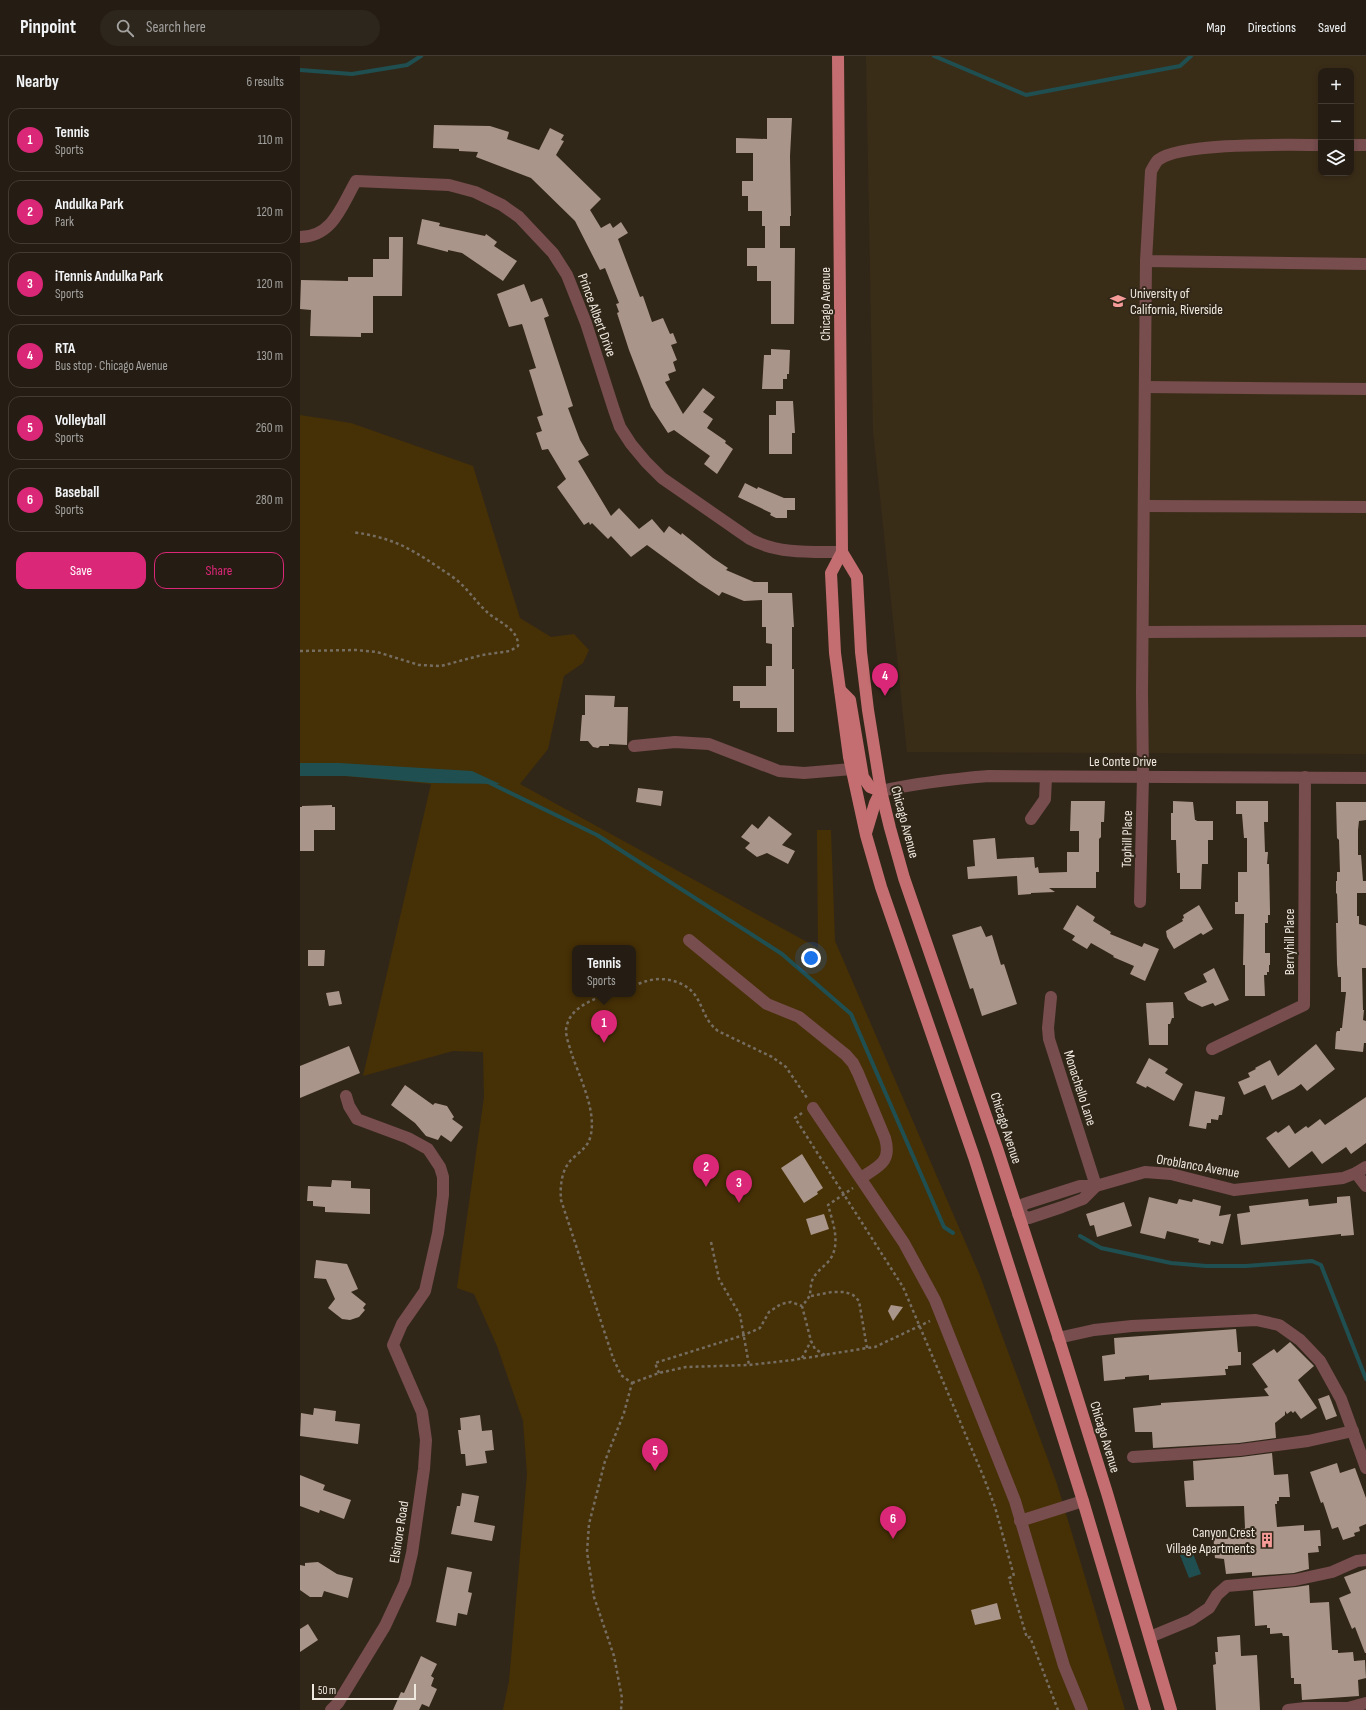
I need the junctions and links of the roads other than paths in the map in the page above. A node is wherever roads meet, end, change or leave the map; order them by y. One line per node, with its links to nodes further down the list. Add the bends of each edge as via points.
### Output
1 (838, 56): 12 (main road, Chicago Avenue)
2 (1318, 145): 6 (street, Tophill Place, via 1225,146 1184,152 1157,161 1152,171)
3 (1354, 145): 4 (street)
4 (1366, 145)
5 (300, 237): 12 (street, Prince Albert Drive, via 323,232 330,226 356,181 449,184 502,204 535,232 567,275 586,323 620,426 646,462 662,478 762,545 799,552)
6 (1146, 261): 7 (street); 8 (street, Tophill Place)
7 (1366, 264)
8 (1145, 387): 9 (street); 10 (street, Tophill Place)
9 (1366, 389)
10 (1144, 506): 11 (street); 14 (street, Tophill Place)
11 (1366, 507)
12 (842, 552): 15 (main road, Chicago Avenue, via 831,573); 22 (main road, Chicago Avenue, via 857,577 861,652)
13 (1366, 631): 14 (street)
14 (1143, 632): 18 (street, Tophill Place)
15 (840, 690): 17 (main road, Chicago Avenue); 22 (main road, via 850,700 863,777 870,787)
16 (634, 746): 17 (street, via 675,742 709,744 779,771 804,773)
17 (852, 770): 24 (main road, Chicago Avenue)
18 (1143, 776): 19 (street, Le Conte Drive); 20 (street, Le Conte Drive); 25 (street, Tophill Place)
19 (1046, 777): 22 (street, Le Conte Drive, via 989,776 952,779); 23 (street, via 1045,799)
20 (1304, 777): 21 (street, Le Conte Drive); 28 (street, Berryhill Place, via 1304,1006)
21 (1366, 778)
22 (881, 791): 24 (main road); 35 (main road, Chicago Avenue, via 904,878)
23 (1031, 819)
24 (866, 835): 40 (main road, Chicago Avenue, via 881,887 974,1157)
25 (1140, 902)
26 (689, 940): 32 (street, via 766,1004 799,1017 837,1047 852,1063 889,1149 881,1164)
27 (1051, 996): 33 (street, Monachello Lane, via 1049,1039)
28 (1212, 1049)
29 (346, 1096): 45 (street, Elsinore Road, via 357,1119 408,1138 428,1149 440,1167 443,1195 438,1233 425,1291 402,1324 393,1345 422,1412 426,1440 412,1553 405,1583 385,1626 338,1703)
30 (812, 1108): 32 (street)
31 (1361, 1170): 33 (street, Oroblanco Avenue, via 1336,1179 1234,1190 1171,1174 1145,1172); 34 (street)
32 (862, 1179): 41 (street, via 904,1243 934,1300 1015,1501)
33 (1096, 1186): 35 (street, Oroblanco Avenue, via 1083,1199 1062,1207 1029,1218)
34 (1366, 1186)
35 (1018, 1214): 36 (main road, Chicago Avenue)
36 (1058, 1338): 37 (street, via 1094,1330 1132,1326 1256,1320 1279,1325 1300,1340 1320,1361 1341,1399); 43 (main road, Chicago Avenue)
37 (1353, 1431): 38 (street, via 1308,1441 1240,1450); 39 (street)
38 (1132, 1457)
39 (1366, 1468)
40 (1083, 1502): 41 (street); 47 (main road, Chicago Avenue)
41 (1020, 1521): 46 (street, via 1064,1666)
42 (1366, 1560): 43 (street, via 1332,1572 1295,1580 1227,1586 1217,1595 1209,1608 1191,1620)
43 (1150, 1637): 48 (main road, Chicago Avenue)
44 (1366, 1703): 49 (street, via 1348,1708)
45 (331, 1710)
46 (1082, 1710)
47 (1145, 1710)
48 (1171, 1710)
49 (1288, 1710)

